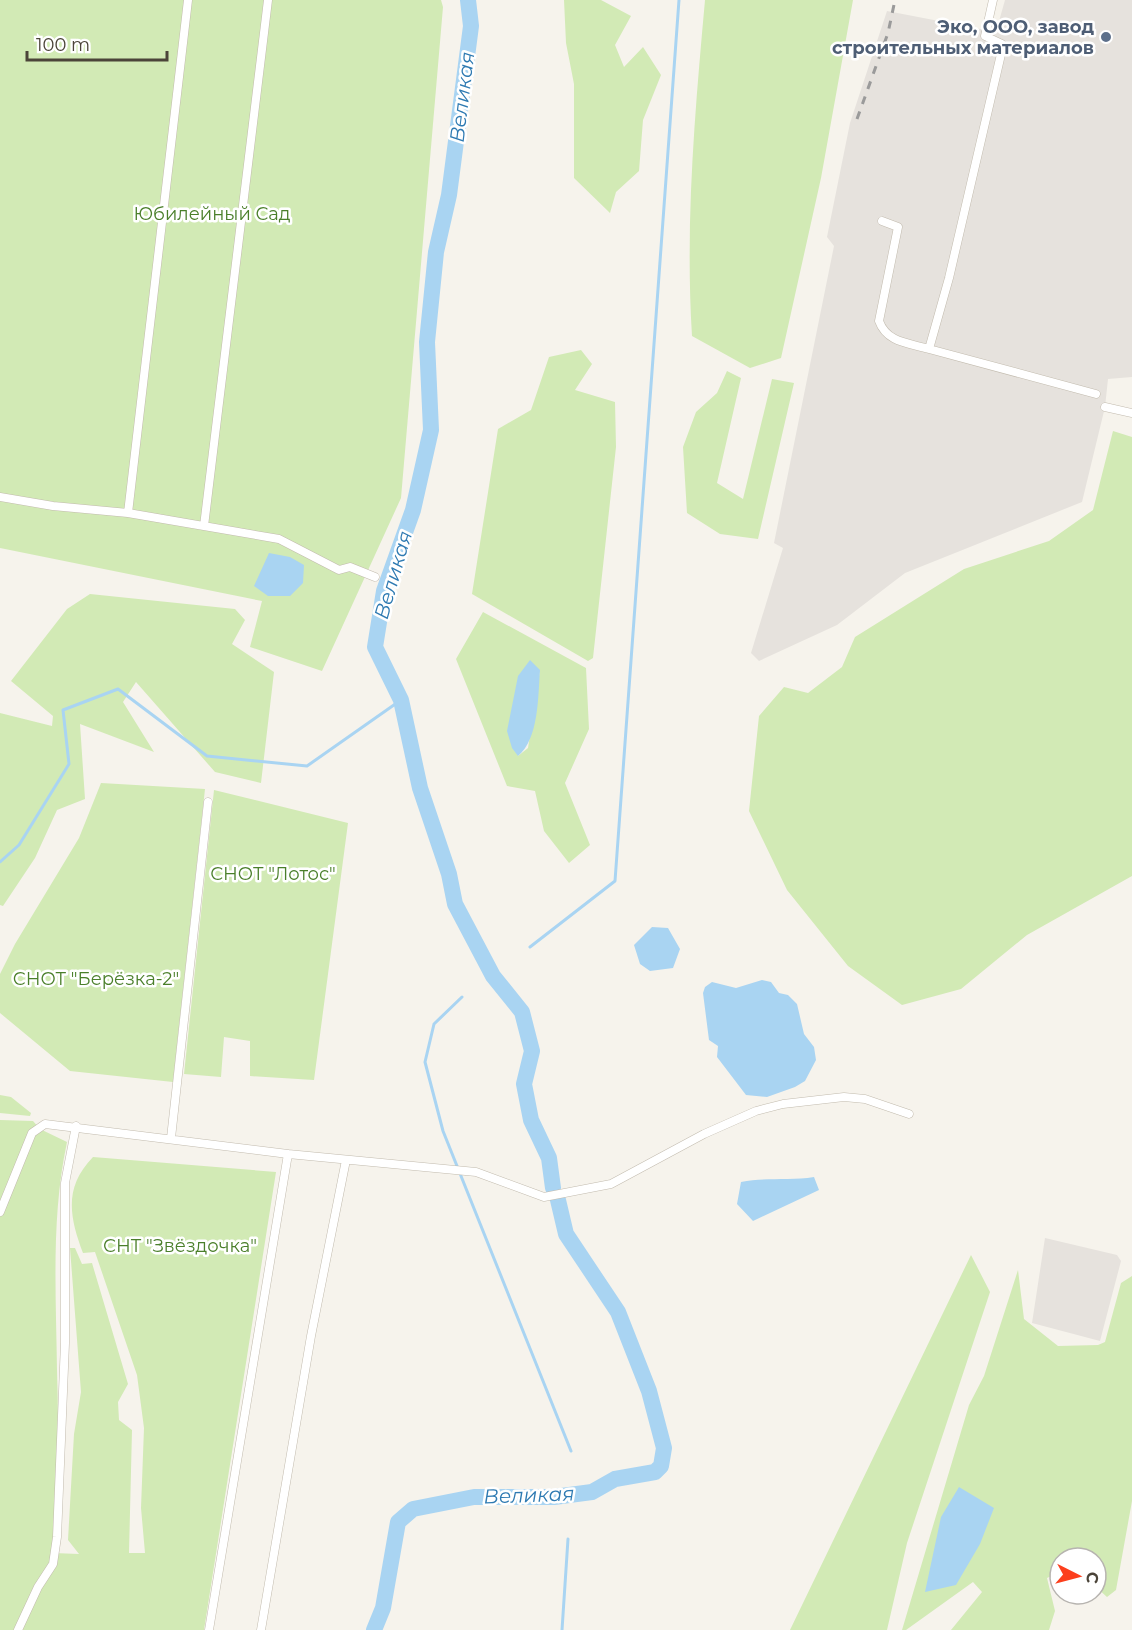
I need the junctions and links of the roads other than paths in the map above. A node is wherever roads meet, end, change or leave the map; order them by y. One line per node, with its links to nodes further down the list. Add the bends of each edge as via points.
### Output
1 (188, 0): 10 (street)
2 (268, 0): 11 (street)
3 (993, 0): 5 (street, via 985,36 1002,44 1002,50)
4 (882, 221): 5 (street, via 898,227 879,321 890,338)
5 (929, 349): 6 (street)
6 (1096, 394)
7 (1105, 406): 8 (street)
8 (1132, 413)
9 (0, 497): 10 (street)
10 (128, 513): 11 (street)
11 (204, 526): 12 (street, via 279,539 339,570 351,567)
12 (375, 577)
13 (208, 802): 16 (street)
14 (909, 1114): 18 (street, via 844,1097 783,1104 756,1111 704,1134 611,1184 550,1197 537,1196 476,1172)
15 (76, 1126): 16 (street); 19 (street, via 38,1127); 20 (street, via 64,1183 65,1343 57,1537 53,1564)
16 (171, 1138): 17 (street)
17 (288, 1154): 18 (street); 21 (street)
18 (346, 1160): 22 (street, via 311,1336)
19 (0, 1212)
20 (18, 1630)
21 (209, 1630)
22 (261, 1630)

